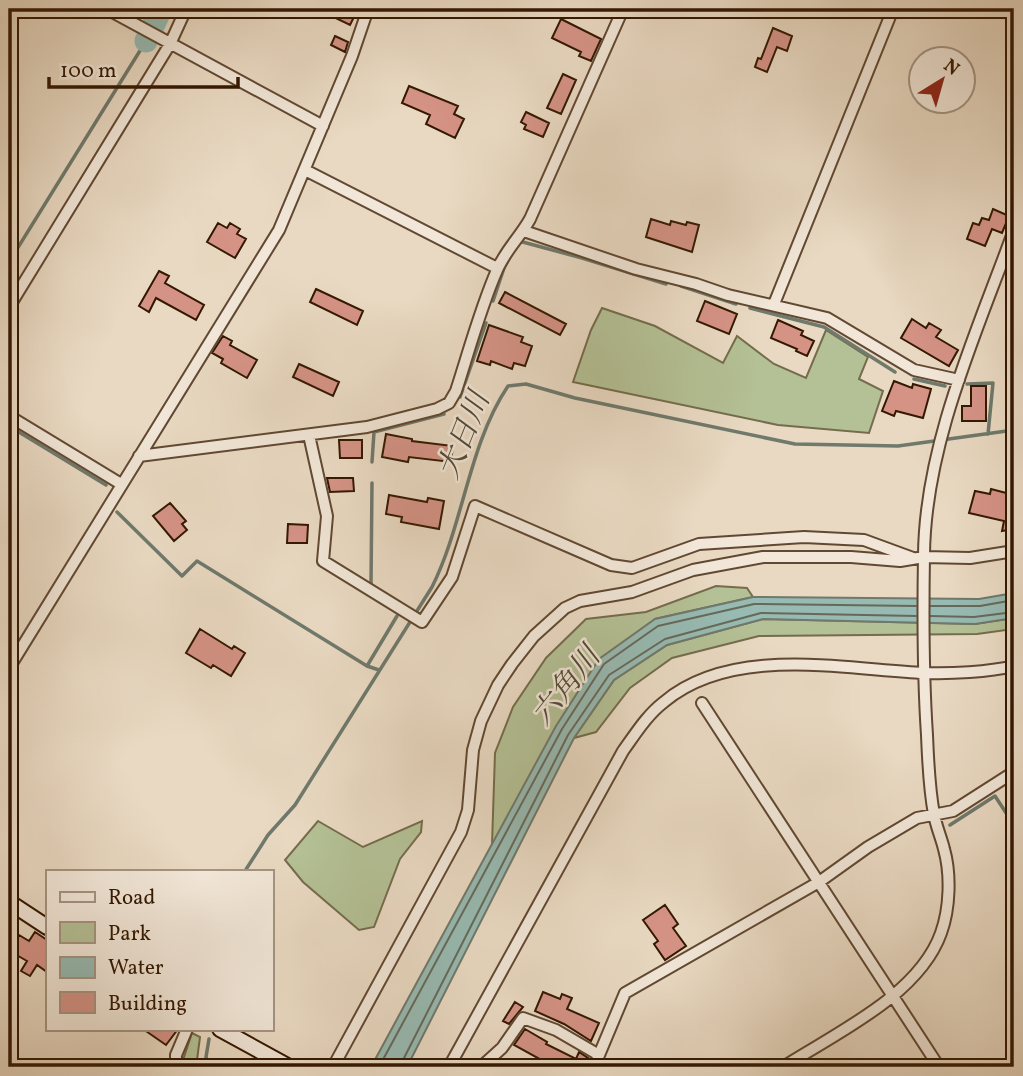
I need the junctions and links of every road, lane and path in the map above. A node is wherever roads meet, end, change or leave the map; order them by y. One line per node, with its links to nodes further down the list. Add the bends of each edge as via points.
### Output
1 (107, 9): 6 (street)
2 (186, 9): 6 (street)
3 (368, 9): 7 (street)
4 (623, 9): 10 (street)
5 (893, 9): 12 (street)
6 (170, 44): 7 (street); 13 (street)
7 (323, 126): 8 (street)
8 (305, 170): 11 (street); 17 (street, via 279,230)
9 (1014, 230): 14 (street)
10 (524, 231): 11 (street); 12 (street, via 636,269)
11 (497, 268): 16 (street, via 449,403 367,427)
12 (774, 304): 14 (street, via 827,318 914,370)
13 (9, 307)
14 (959, 380): 20 (street, via 928,500)
15 (9, 416): 18 (street)
16 (309, 435): 17 (street); 20 (street, via 327,516 323,561 422,622 452,577 475,506 611,565 632,568 699,544 804,537 864,540)
17 (139, 456): 18 (street)
18 (121, 484): 22 (street)
19 (1014, 551): 20 (street)
20 (920, 560): 23 (street); 36 (street, via 798,556 734,561 632,592 580,601 547,623 498,685 473,750 468,810 461,832)
21 (1014, 666): 23 (street)
22 (9, 668)
23 (925, 669): 26 (street); 37 (street, via 750,667 691,685 666,700 623,751)
24 (702, 702): 27 (street)
25 (1014, 772): 26 (street, via 953,811)
26 (934, 814): 27 (street, via 917,818 878,841); 30 (street, via 945,853 947,910 934,950)
27 (819, 882): 30 (street); 33 (street, via 625,993)
28 (9, 902): 29 (main road)
29 (46, 926)
30 (894, 997): 40 (street); 41 (street)
31 (187, 1030): 34 (street, via 176,1055)
32 (222, 1030): 35 (main road)
33 (599, 1055): 38 (street, via 556,1030 523,1018 502,1048); 39 (street)
34 (177, 1067)
35 (289, 1067)
36 (333, 1067)
37 (449, 1067)
38 (481, 1067)
39 (594, 1067)
40 (783, 1067)
41 (939, 1067)

